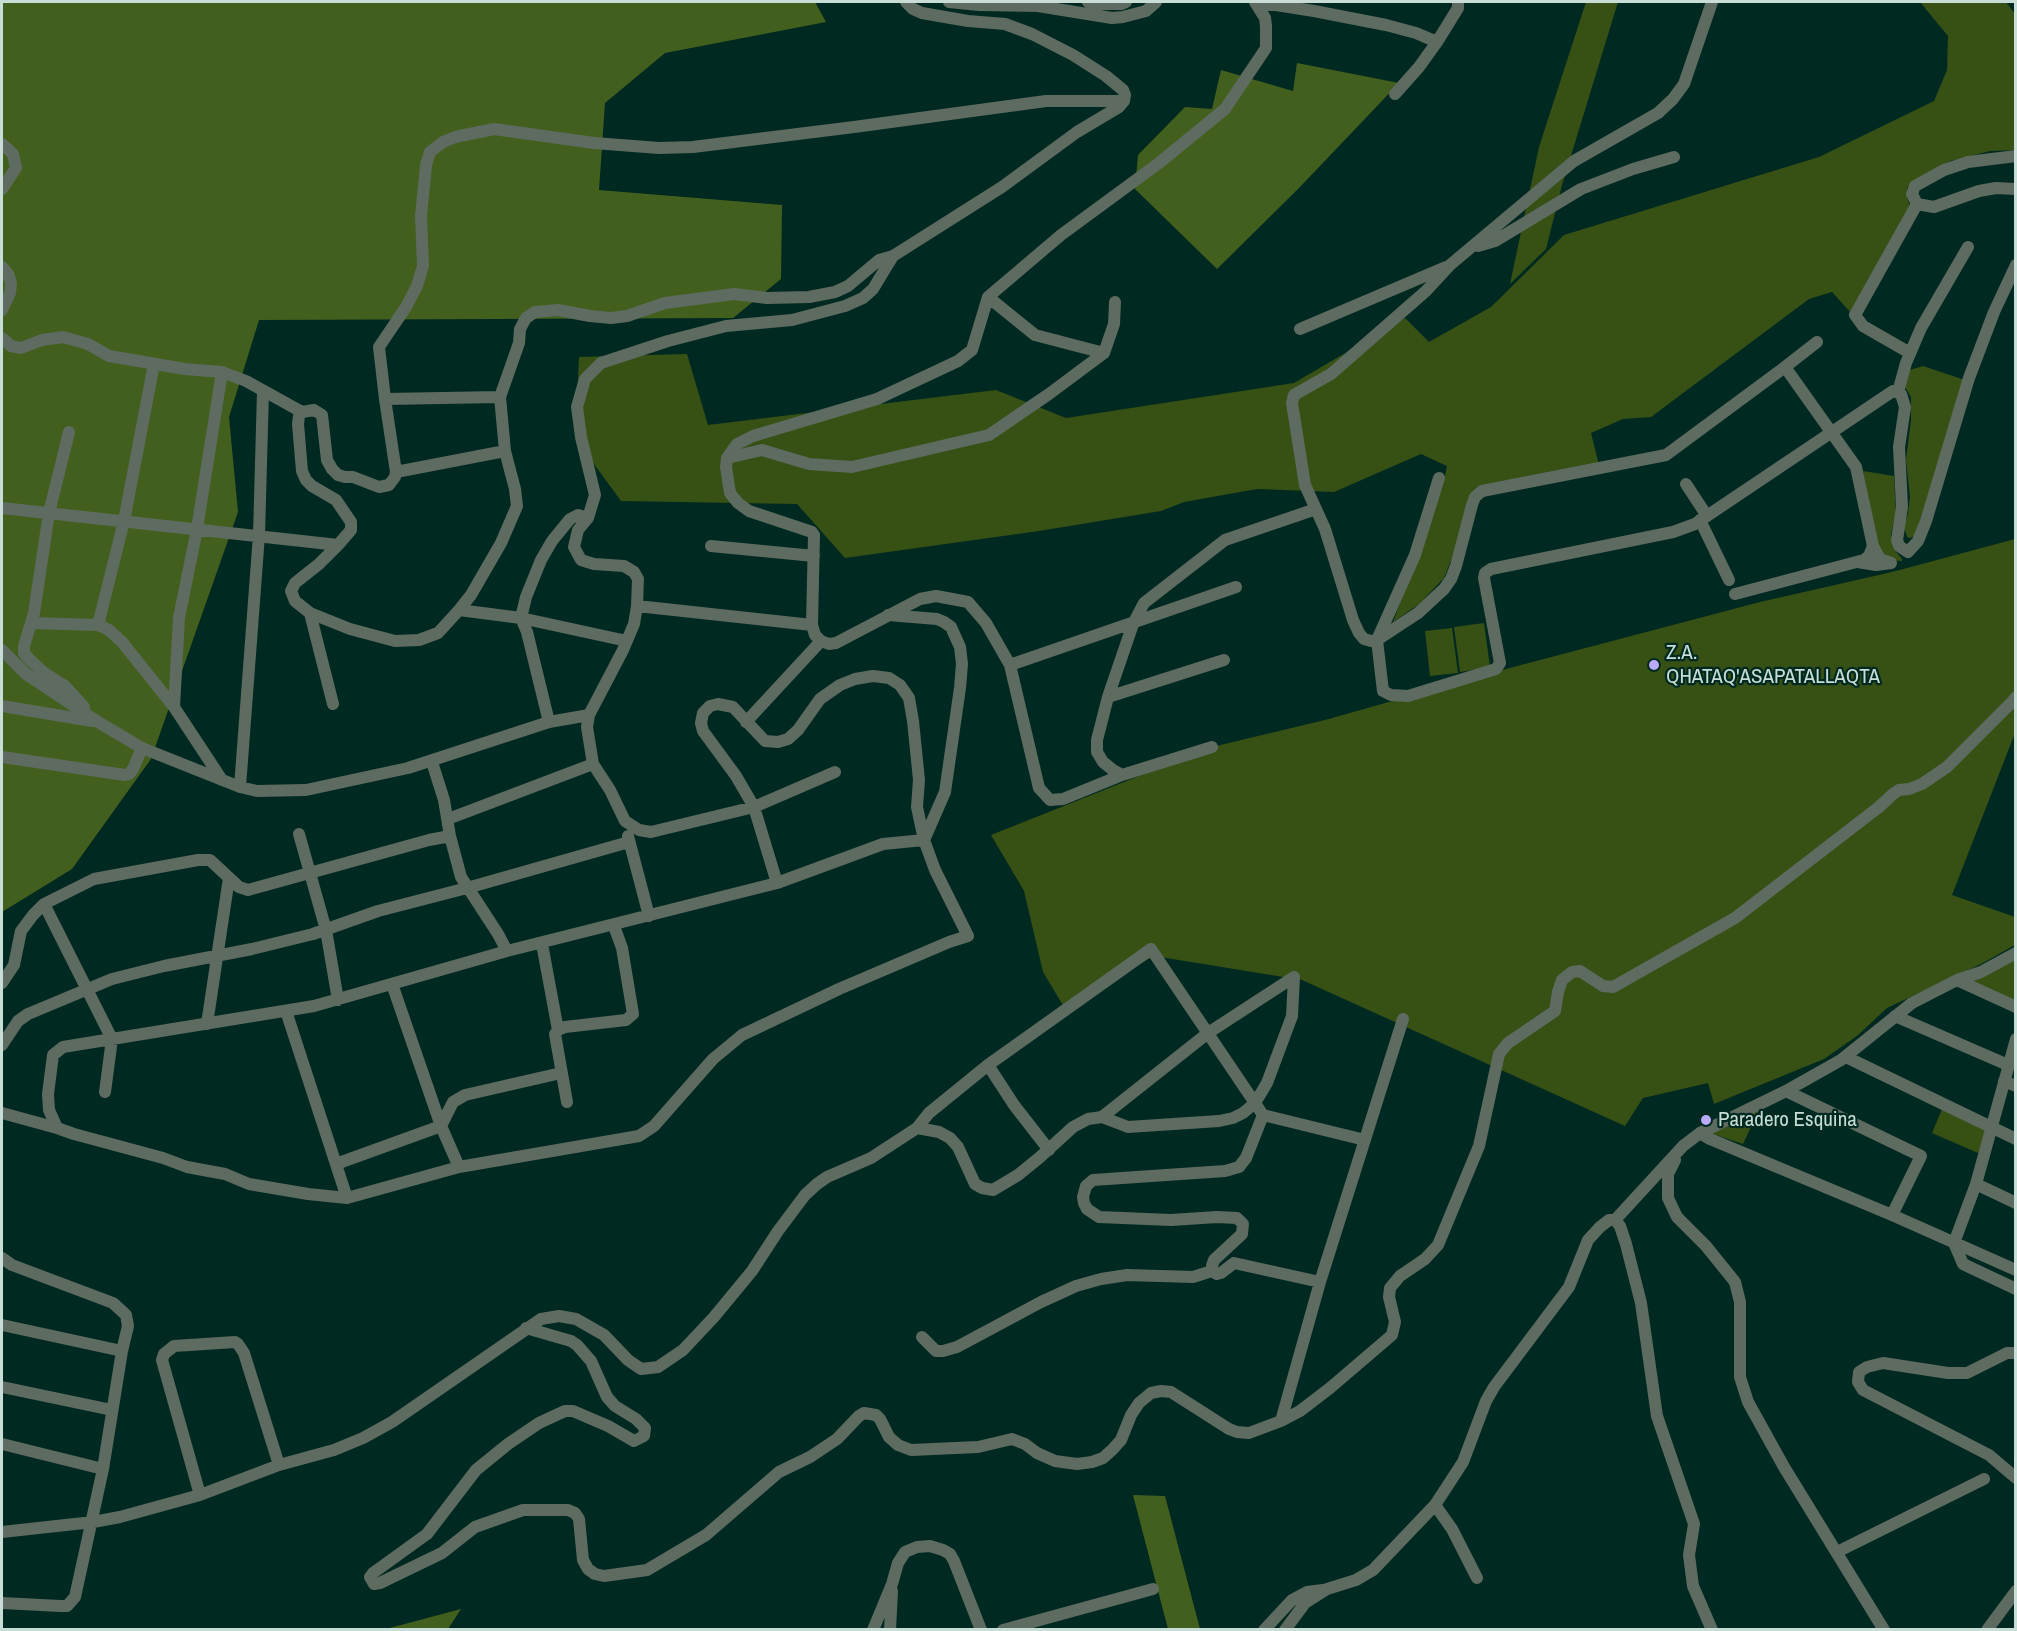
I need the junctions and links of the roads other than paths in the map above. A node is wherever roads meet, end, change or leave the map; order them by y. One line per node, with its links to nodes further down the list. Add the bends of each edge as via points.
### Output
1 (906, 2): 11 (street, via 921,13 1005,24 1032,34 1106,76 1123,90)
2 (949, 2): 5 (street, via 1038,6 1112,18 1146,11)
3 (1088, 2): 4 (street)
4 (1126, 2)
5 (1156, 2)
6 (1458, 2): 9 (street)
7 (1712, 2): 21 (street, via 1684,84 1673,99 1658,113 1574,162)
8 (1257, 3): 9 (street, via 1386,25); 26 (street, via 1266,26 1266,48 1225,109 1160,163 1061,234)
9 (1437, 42): 10 (street)
10 (1395, 94)
11 (1124, 100): 22 (street, via 993,193); 40 (street, via 1046,101 693,147 594,143 494,129 455,137 435,148 428,158 421,216 423,266 406,307 379,347)
12 (2, 144): 16 (street, via 13,154)
13 (2016, 156): 19 (street, via 1968,162 1944,170 1915,186 1912,194)
14 (1674, 157): 21 (street, via 1581,189 1495,241)
15 (2, 166): 16 (street)
16 (16, 168): 17 (street)
17 (2, 189)
18 (2016, 189): 19 (street, via 1979,191 1934,207)
19 (1917, 204): 33 (street, via 1855,315 1863,326)
20 (1968, 247): 33 (street)
21 (1471, 248): 23 (street)
22 (893, 256): 39 (street, via 879,260 848,286 809,297 734,294 665,303 610,318 558,310 535,312 520,329); 52 (street, via 873,289 845,306 792,320 696,333 614,358 592,370 585,379 577,407 596,495)
23 (1450, 265): 29 (street); 50 (street, via 1348,360 1294,395 1305,485)
24 (2016, 265): 38 (street, via 1969,378 1926,521 1918,541 1908,552 1897,540 1902,507 1899,447 1905,407)
25 (2, 267): 28 (street, via 11,283)
26 (988, 297): 32 (street, via 1035,334); 45 (street, via 972,350 958,361 877,399 753,436 737,444)
27 (1115, 302): 32 (street, via 1114,324)
28 (2, 310)
29 (1300, 329)
30 (2, 338): 34 (street, via 21,348 63,337 88,344 109,356)
31 (1817, 342): 35 (street)
32 (1104, 353): 45 (street, via 989,435 852,467 809,464 762,450)
33 (1910, 353): 38 (street)
34 (154, 363): 36 (street); 54 (street)
35 (1785, 367): 43 (street); 74 (street, via 1666,455 1482,491 1475,497 1462,547 1444,589 1418,613)
36 (222, 372): 37 (street); 55 (street)
37 (263, 391): 41 (street); 56 (street)
38 (1898, 392): 43 (street, via 1886,394)
39 (500, 397): 40 (street); 44 (street)
40 (385, 399): 46 (street)
41 (302, 412): 46 (street, via 314,410 322,415 327,460 338,475 385,487); 57 (street, via 298,424 306,480 336,500 351,522 351,530)
42 (69, 432): 51 (street)
43 (1833, 432): 53 (street); 59 (street, via 1856,467)
44 (505, 452): 46 (street); 66 (street, via 517,506 501,543)
45 (727, 458): 60 (street, via 730,493 738,503 749,511 812,532)
46 (396, 472)
47 (1439, 478): 74 (street, via 1415,555)
48 (1686, 484): 53 (street)
49 (2, 508): 51 (street)
50 (1316, 509): 71 (street, via 1225,540 1144,603); 74 (street, via 1356,628 1364,639)
51 (49, 513): 54 (street); 70 (street)
52 (588, 518): 65 (street, via 575,538 578,556 594,564 630,568 638,579); 69 (street, via 578,515 570,519 552,541 526,597)
53 (1703, 518): 62 (street); 74 (street, via 1673,532 1485,573 1500,663 1496,669 1408,696 1390,695 1383,691)
54 (124, 521): 55 (street); 72 (street)
55 (197, 529): 56 (street); 84 (street, via 179,618)
56 (259, 535): 57 (street); 97 (street)
57 (338, 545): 67 (street, via 294,583 291,591 296,601)
58 (711, 546): 60 (street)
59 (1873, 546): 61 (street, via 1868,558); 61 (street, via 1880,559 1891,563)
60 (814, 556): 73 (street)
61 (1858, 562): 64 (street)
62 (1729, 580)
63 (1236, 587): 71 (street)
64 (1735, 594)
65 (637, 606): 73 (street); 75 (street)
66 (459, 610): 67 (street, via 438,633 419,640 395,641); 69 (street)
67 (310, 613): 82 (street)
68 (888, 615): 76 (street, via 836,642); 79 (street, via 928,597 968,602 986,623); 103 (street, via 944,622 951,627 960,647 960,688 945,792)
69 (521, 618): 75 (street); 87 (street)
70 (31, 623): 72 (street); 86 (street, via 24,646 28,658 65,686)
71 (1133, 624): 79 (street); 80 (street)
72 (98, 625): 84 (street, via 122,642)
73 (812, 625): 76 (street)
74 (1377, 640)
75 (627, 641): 85 (street)
76 (821, 641): 88 (street)
77 (2, 650): 86 (street, via 26,674)
78 (1224, 660): 80 (street)
79 (1010, 664): 95 (street, via 1043,795 1050,800 1063,799)
80 (1108, 697): 95 (street, via 1097,752 1103,762)
81 (2016, 697): 173 (street, via 1947,767 1922,784 1893,794 1735,918 1613,987 1603,986 1580,970 1562,980 1556,1011 1508,1043 1499,1054 1479,1146 1438,1245 1390,1288 1395,1322 1392,1335 1330,1388)
82 (333, 704)
83 (2, 706): 86 (street)
84 (174, 707): 96 (street)
85 (589, 715): 87 (street); 93 (street)
86 (98, 722): 90 (street)
87 (549, 722): 92 (street)
88 (746, 722): 98 (street, via 733,707 718,704 703,713 701,723); 103 (street, via 765,741 778,742 798,730 820,699 840,685 873,676 889,678 900,685 909,698 913,721 919,780 917,807)
89 (1212, 747): 95 (street)
90 (142, 748): 91 (street, via 133,769 125,775); 96 (street)
91 (2, 757)
92 (432, 762): 97 (street, via 306,790 257,791); 99 (street)
93 (594, 764): 99 (street); 100 (street)
94 (835, 772): 98 (street)
95 (1122, 775)
96 (223, 781): 97 (street)
97 (240, 787)
98 (754, 807): 100 (street, via 651,832); 107 (street)
99 (448, 819): 102 (street)
100 (625, 821): 104 (street)
101 (298, 834): 105 (street)
102 (450, 836): 105 (street); 108 (street)
103 (924, 840): 107 (street, via 883,844); 154 (street, via 968,936 839,989 742,1035 714,1059 654,1126 639,1136)
104 (629, 842): 108 (street); 110 (street)
105 (309, 873): 106 (street, via 248,890); 112 (street)
106 (229, 878): 109 (street, via 210,860 198,860 94,879); 116 (street)
107 (777, 883): 110 (street)
108 (467, 888): 112 (street, via 378,911); 114 (street)
109 (44, 904): 118 (street, via 21,931 14,965); 120 (street)
110 (649, 916): 111 (street)
111 (614, 926): 113 (street); 127 (street, via 622,948 633,1014 626,1020)
112 (326, 930): 116 (street); 121 (street)
113 (542, 944): 114 (street); 127 (street)
114 (507, 951): 119 (street)
115 (2016, 953): 117 (street)
116 (219, 955): 120 (street); 126 (street)
117 (1957, 980): 122 (street); 124 (street)
118 (2, 983)
119 (392, 984): 121 (street); 144 (street)
120 (87, 988): 129 (street); 131 (street, via 18,1021)
121 (338, 1000): 123 (street)
122 (2016, 1007)
123 (286, 1011): 126 (street); 153 (street)
124 (1895, 1016): 132 (street); 134 (street)
125 (1403, 1019): 150 (street)
126 (207, 1024): 129 (street)
127 (558, 1030): 135 (street, via 555,1034)
128 (1208, 1033): 133 (street, via 1151,949); 140 (street); 140 (street, via 1294,977 1292,1016 1267,1083); 143 (street)
129 (112, 1039): 138 (street); 145 (street, via 63,1047 53,1055 48,1094)
130 (2016, 1039): 134 (street)
131 (2, 1045)
132 (1845, 1057): 137 (street); 147 (street)
133 (988, 1065): 146 (street, via 929,1113); 152 (street)
134 (2008, 1065): 136 (street)
135 (561, 1073): 139 (street); 144 (street, via 465,1095 453,1102)
136 (2010, 1083): 147 (street)
137 (1786, 1091): 148 (street); 158 (street, via 1921,1156)
138 (105, 1092)
139 (567, 1102)
140 (1255, 1103): 142 (street); 143 (street, via 1243,1113 1219,1122 1128,1127)
141 (2, 1113): 145 (street)
142 (1263, 1115): 150 (street); 163 (street, via 1239,1167 1225,1172 1093,1180 1086,1186 1084,1203 1099,1217 1237,1218 1243,1224 1242,1234 1214,1260)
143 (1102, 1117): 152 (street, via 1073,1127)
144 (441, 1126): 153 (street); 154 (street)
145 (57, 1128): 156 (street, via 249,1184)
146 (917, 1128): 152 (street, via 950,1138 975,1184 993,1190); 167 (street, via 872,1158 817,1184 714,1317 683,1350 658,1366 641,1369 604,1335 576,1319 541,1319)
147 (1991, 1128): 149 (street); 155 (street)
148 (1700, 1133): 151 (street); 158 (street)
149 (2016, 1139)
150 (1365, 1140): 164 (street)
151 (1683, 1146): 159 (street); 183 (street, via 1668,1174 1668,1198 1677,1217 1735,1282 1740,1302 1740,1377 1748,1402)
152 (1048, 1150)
153 (336, 1164): 156 (street)
154 (459, 1167): 156 (street)
155 (1976, 1185): 157 (street); 160 (street)
156 (347, 1198)
157 (2016, 1203)
158 (1892, 1215): 160 (street)
159 (1615, 1220): 180 (street, via 1609,1220 1588,1240 1569,1287 1494,1387 1463,1462); 196 (street, via 1626,1244 1641,1303 1657,1416 1694,1524 1689,1555 1693,1586)
160 (1954, 1243): 162 (street); 165 (street, via 1963,1264)
161 (2, 1258): 169 (street, via 113,1303 126,1315 128,1326)
162 (2016, 1270)
163 (1212, 1271): 164 (street, via 1221,1273 1234,1263); 168 (street, via 1193,1276 1127,1275 1076,1286 943,1351 936,1351)
164 (1320, 1282): 173 (street)
165 (2016, 1289)
166 (2, 1325): 169 (street)
167 (526, 1328): 173 (street, via 578,1345 591,1361 607,1397 645,1428 644,1436 634,1441 573,1411 539,1424 476,1470 427,1534 370,1577 374,1584 442,1553 475,1527 523,1510 575,1513 583,1560 595,1574 647,1570 706,1535 779,1472 837,1439 864,1413 876,1415 889,1437 911,1450 978,1447 1012,1439 1055,1461 1077,1464 1104,1458 1121,1440 1139,1403 1151,1393 1171,1392 1237,1432 1249,1433); 175 (street, via 392,1422 334,1450)
168 (922, 1337)
169 (122, 1351): 172 (street)
170 (2016, 1353): 177 (street, via 2007,1353 1967,1373 1883,1363 1859,1372 1858,1382 1863,1390 1989,1455)
171 (2, 1387): 172 (street)
172 (112, 1410): 176 (street)
173 (1281, 1421)
174 (2, 1444): 176 (street)
175 (279, 1465): 179 (street); 179 (street, via 238,1344 174,1346 162,1360)
176 (103, 1469): 181 (street)
177 (2016, 1478)
178 (1984, 1479): 183 (street)
179 (200, 1495): 181 (street)
180 (1435, 1505): 184 (street, via 1452,1528); 187 (street, via 1373,1570)
181 (93, 1522): 182 (street); 189 (street, via 71,1603)
182 (2, 1532)
183 (1837, 1552): 197 (street)
184 (1477, 1578)
185 (892, 1584): 190 (street); 191 (street); 192 (street, via 905,1552 917,1546 943,1550 954,1562)
186 (1153, 1589): 193 (street)
187 (1327, 1589): 194 (street, via 1307,1592 1292,1600); 195 (street, via 1305,1604)
188 (2016, 1592): 198 (street)
189 (2, 1603)
190 (873, 1629)
191 (890, 1629)
192 (981, 1629)
193 (1003, 1629)
194 (1264, 1629)
195 (1285, 1629)
196 (1712, 1629)
197 (1884, 1629)
198 (1987, 1629)

